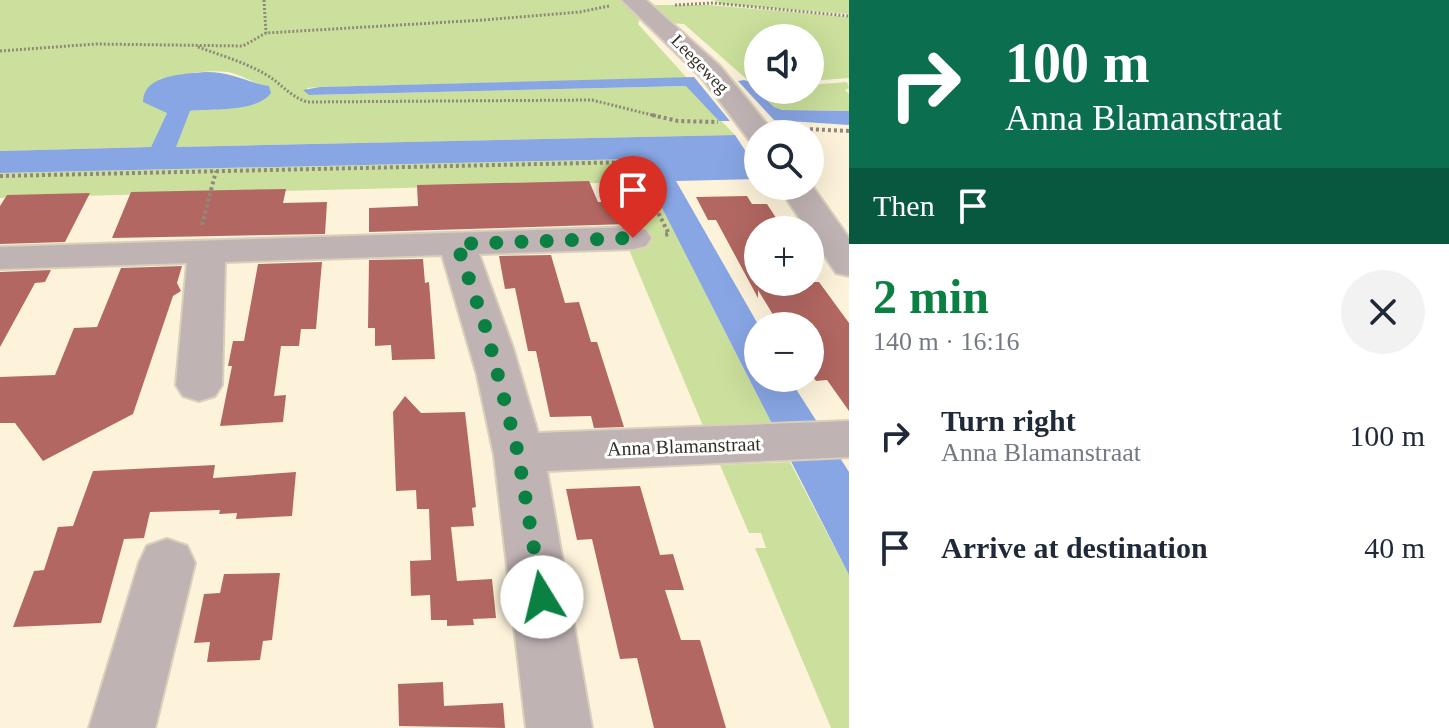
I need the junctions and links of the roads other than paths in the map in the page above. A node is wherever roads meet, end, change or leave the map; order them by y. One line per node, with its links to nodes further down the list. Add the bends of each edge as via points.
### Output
1 (636, 2): 2 (street, Leegeweg, via 711,72)
2 (750, 120)
3 (805, 200): 8 (street)
4 (633, 238): 5 (street)
5 (457, 244): 6 (street); 11 (street, via 486,329)
6 (201, 252): 7 (street); 9 (street)
7 (0, 258)
8 (848, 263)
9 (199, 385)
10 (849, 439): 11 (street, Anna Blamanstraat)
11 (518, 453): 14 (street)
12 (167, 563): 13 (street)
13 (122, 728)
14 (559, 728)

